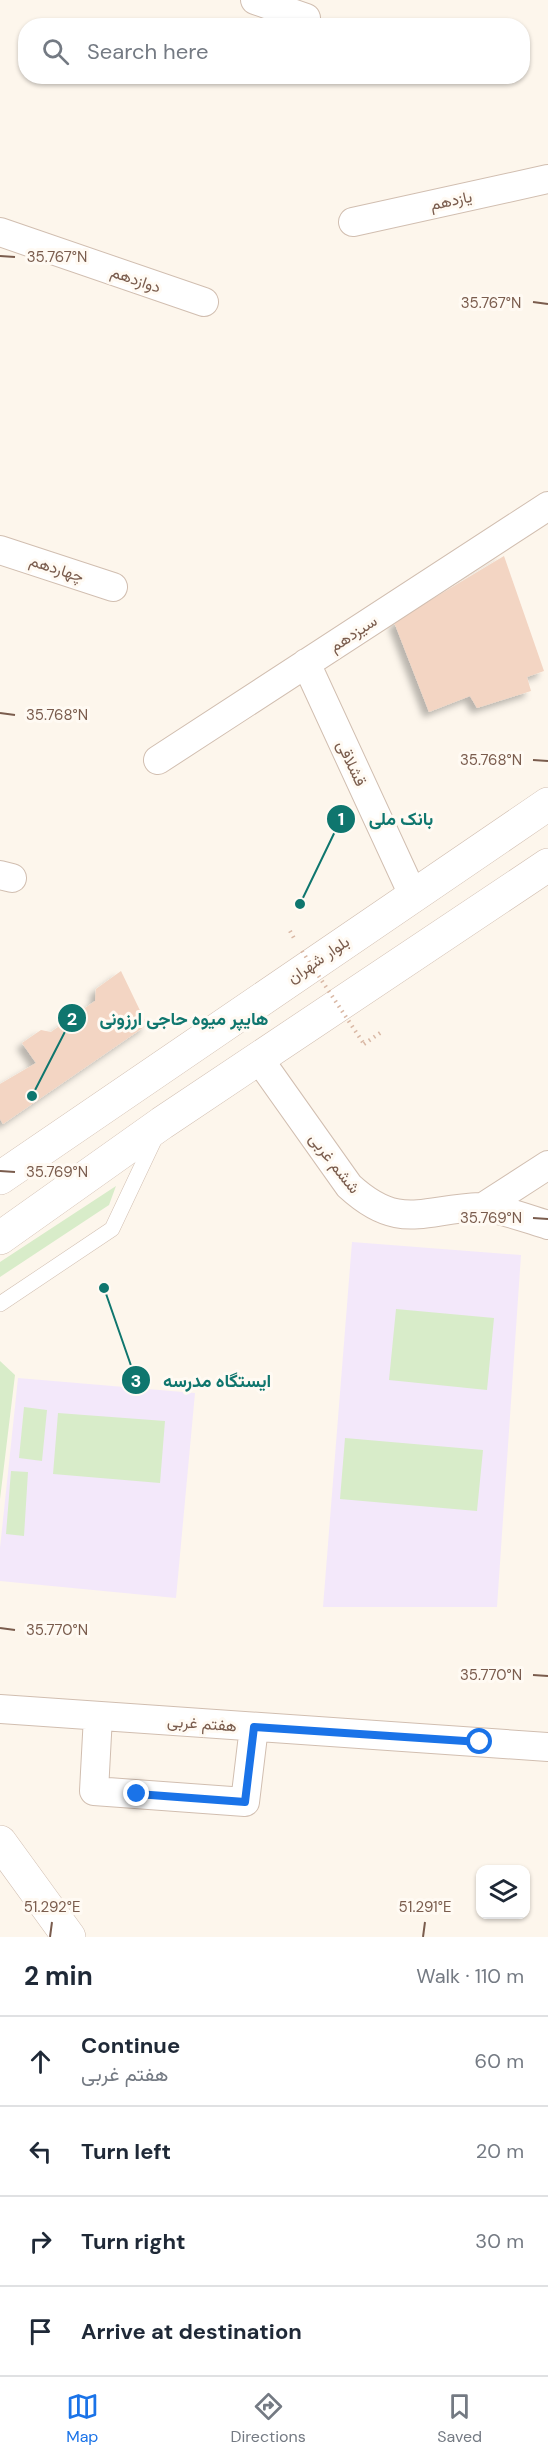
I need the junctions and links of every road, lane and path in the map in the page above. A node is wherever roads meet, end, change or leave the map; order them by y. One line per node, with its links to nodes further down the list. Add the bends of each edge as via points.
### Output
1 (255, 0): 2 (street)
2 (306, 18)
3 (548, 179): 4 (street, یازدهم)
4 (353, 222)
5 (0, 232): 6 (street, دوازدهم)
6 (204, 302)
7 (548, 506): 10 (street, سیزدهم)
8 (0, 550): 9 (street, چهاردهم)
9 (113, 587)
10 (306, 663): 11 (street, سیزدهم); 14 (street, قشلاقی)
11 (158, 760)
12 (548, 804): 14 (street, بلوار شهران)
13 (548, 865): 17 (street)
14 (413, 895): 20 (street, بلوار شهران)
15 (302, 951): 16 (path, bridge, via 364,1044)
16 (382, 1031)
17 (259, 1059): 18 (street); 21 (street, ششم غربی, via 349,1186 367,1203 389,1212 412,1215)
18 (162, 1123): 23 (street); 24 (lane, via 112,1229)
19 (548, 1165): 21 (street)
20 (0, 1178)
21 (483, 1207): 22 (street, ششم غربی)
22 (548, 1225)
23 (0, 1238)
24 (0, 1304)
25 (0, 1709): 26 (street, هفتم غربی)
26 (98, 1716): 27 (street, هفتم غربی); 27 (street, via 94,1791 245,1802)
27 (254, 1727): 28 (street, هفتم غربی)
28 (548, 1747)
29 (0, 1842): 30 (street)
30 (69, 1937)

